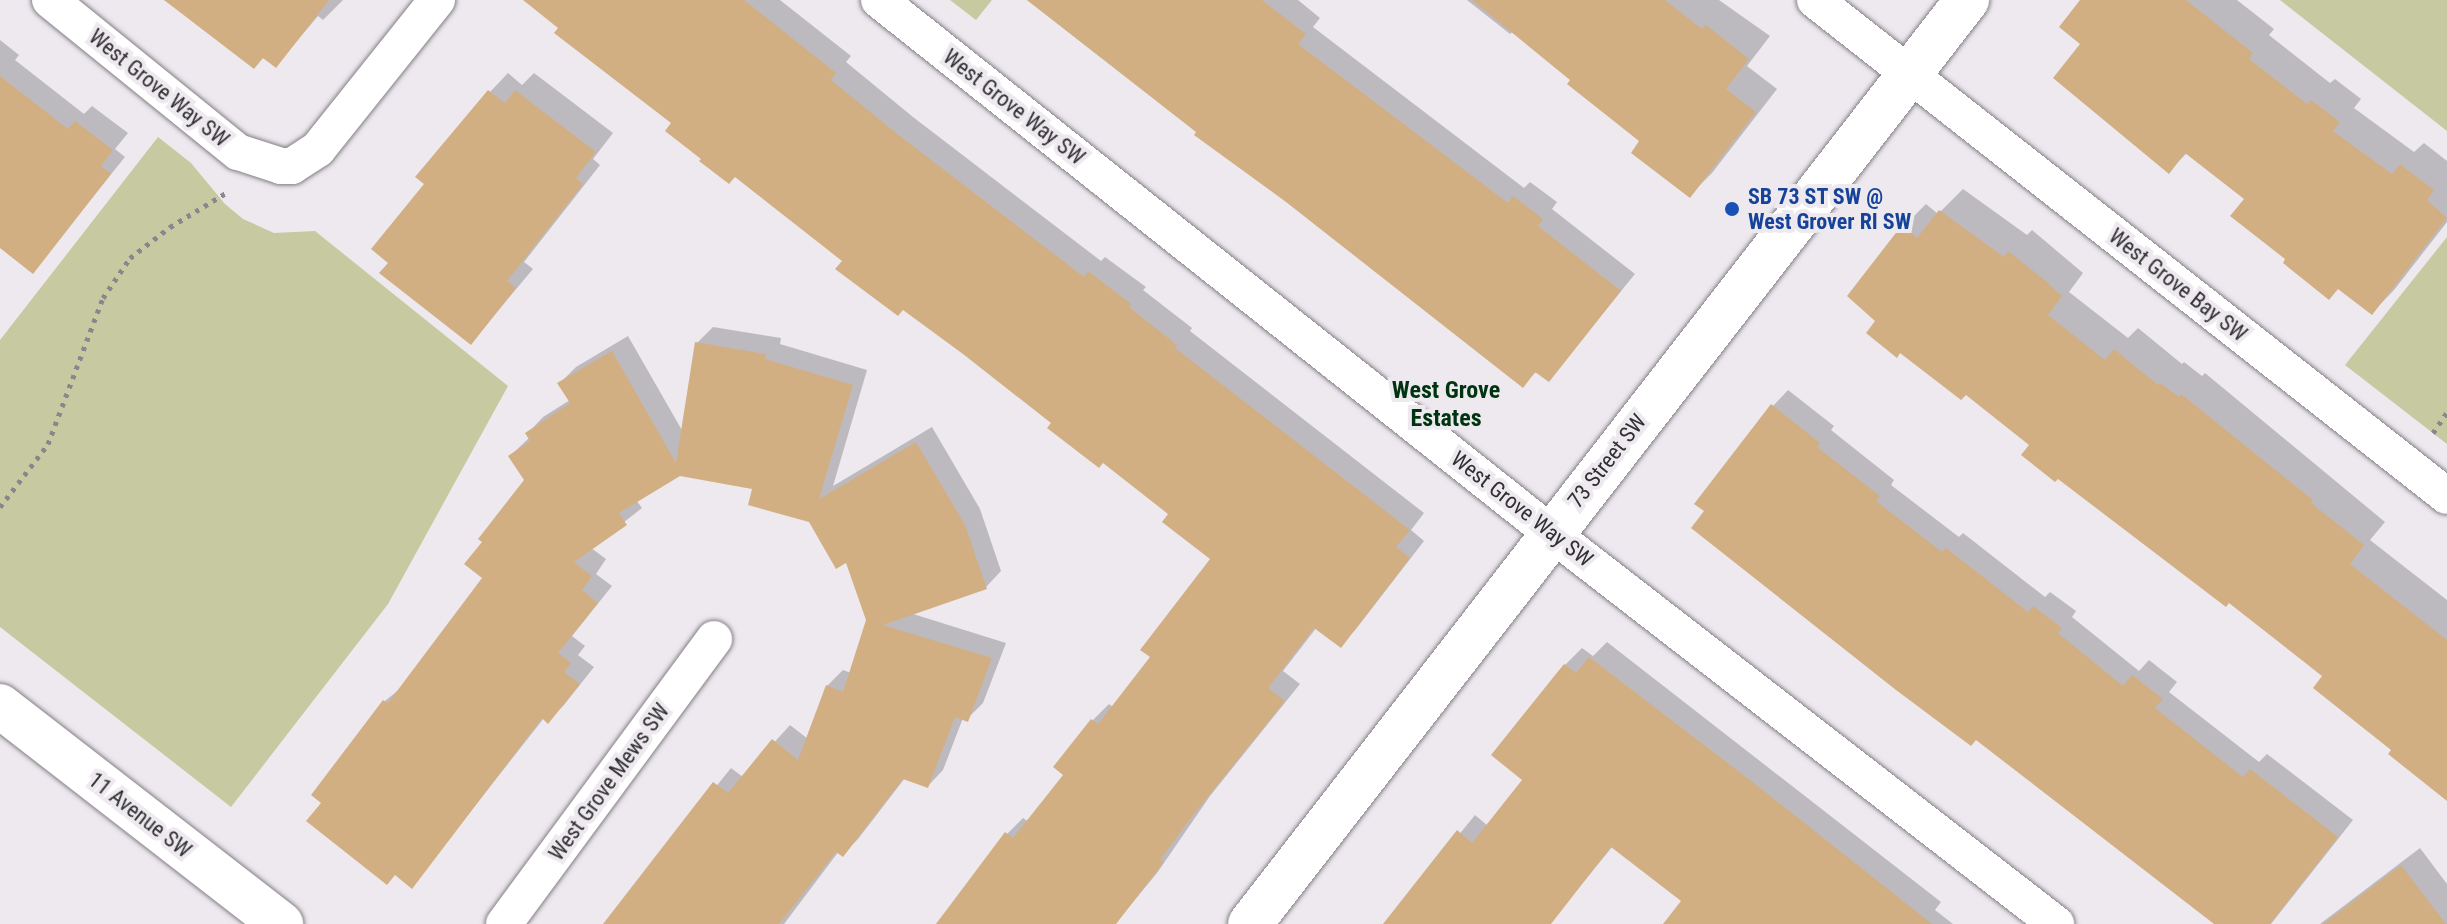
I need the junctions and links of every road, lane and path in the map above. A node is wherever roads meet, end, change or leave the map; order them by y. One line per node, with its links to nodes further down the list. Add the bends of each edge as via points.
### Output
1 (50, 0): 7 (street, West Grove Way SW, via 238,152)
2 (437, 0): 7 (street, West Grove Way SW, via 318,149 292,166)
3 (879, 0): 10 (street, West Grove Way SW)
4 (1815, 0): 6 (street, West Grove Bay SW)
5 (1967, 0): 6 (street, 73 Street SW)
6 (1908, 75): 8 (street, West Grove Bay SW); 10 (street, 73 Street SW)
7 (263, 161): 9 (path, via 218,200 130,258 103,298 48,444)
8 (2447, 496)
9 (0, 507)
10 (1551, 533): 15 (street, 73 Street SW); 16 (street, West Grove Way SW)
11 (714, 639): 14 (street, West Grove Mews SW)
12 (0, 707): 13 (street, 11 Avenue SW)
13 (281, 924)
14 (504, 924)
15 (1250, 924)
16 (2056, 924)

